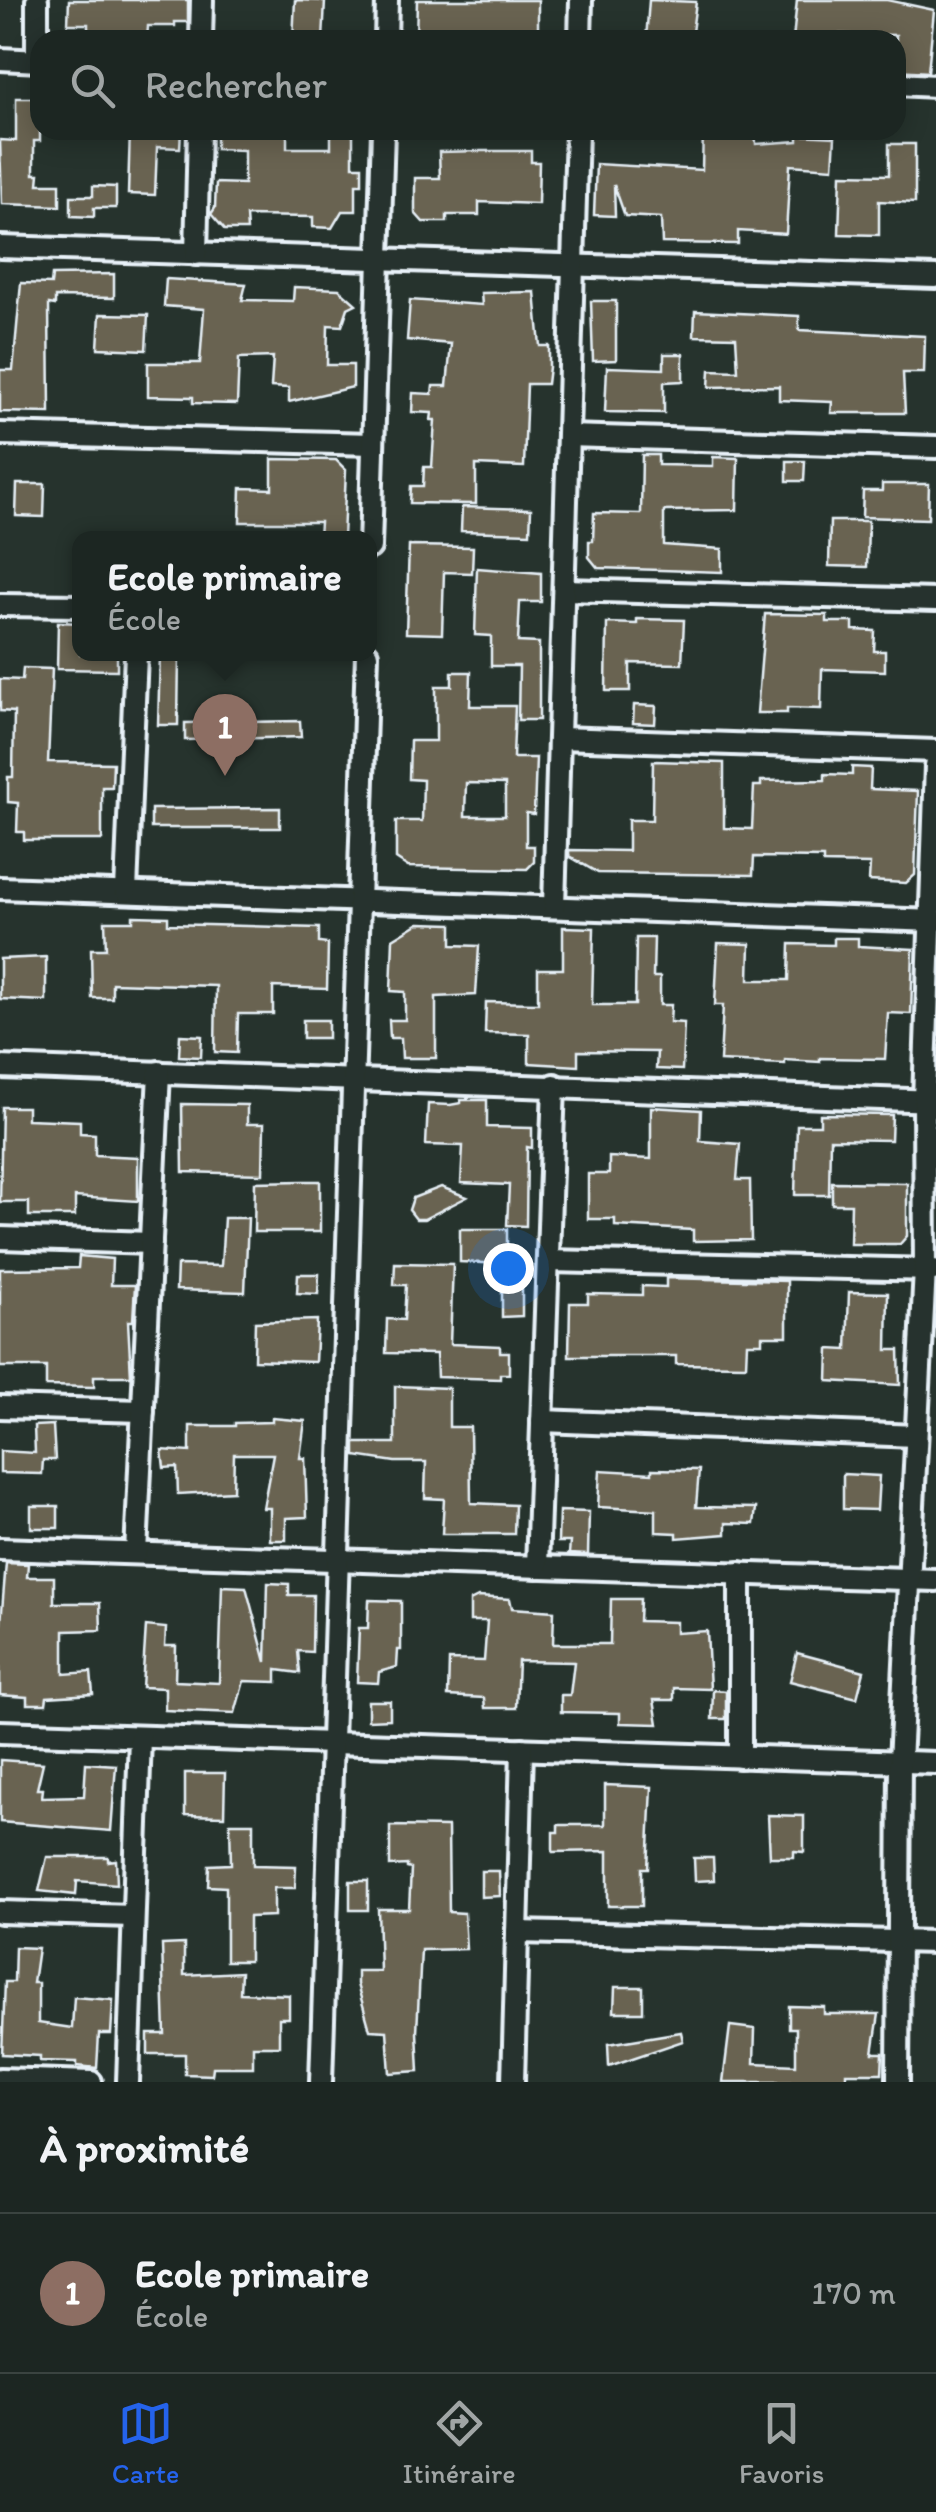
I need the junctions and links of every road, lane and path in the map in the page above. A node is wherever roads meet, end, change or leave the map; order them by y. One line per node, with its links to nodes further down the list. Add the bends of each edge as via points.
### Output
1 (36, 0): 5 (street)
2 (202, 0): 6 (street)
3 (387, 0): 7 (street)
4 (581, 0): 8 (street)
5 (37, 30)
6 (201, 30)
7 (386, 30)
8 (580, 30)
9 (0, 59): 10 (street)
10 (30, 60)
11 (906, 84): 12 (street)
12 (936, 86)
13 (199, 140): 17 (street)
14 (383, 140): 18 (street)
15 (577, 140): 19 (street)
16 (0, 248): 17 (street)
17 (196, 254): 18 (street)
18 (379, 260): 19 (street); 23 (street)
19 (573, 266): 20 (street); 22 (street)
20 (936, 277)
21 (0, 434): 23 (street)
22 (568, 436): 24 (street); 26 (street)
23 (373, 444): 25 (street)
24 (936, 447)
25 (370, 531)
26 (564, 590): 27 (street); 32 (street)
27 (936, 600)
28 (0, 605): 29 (street)
29 (72, 606)
30 (136, 661): 36 (street)
31 (367, 661): 37 (street)
32 (560, 738): 33 (street); 38 (street)
33 (936, 751)
34 (936, 765): 39 (street)
35 (0, 888): 36 (street)
36 (126, 891): 37 (street)
37 (359, 900): 38 (street); 42 (street)
38 (554, 906): 39 (street)
39 (933, 921): 44 (street)
40 (0, 1067): 41 (street)
41 (159, 1072): 42 (street); 46 (street)
42 (353, 1077): 43 (street); 55 (street)
43 (554, 1085): 44 (street); 47 (street)
44 (930, 1100): 48 (street)
45 (0, 1238): 46 (street)
46 (151, 1242): 50 (street)
47 (548, 1261): 48 (street); 51 (street)
48 (930, 1270): 52 (street)
49 (0, 1407): 50 (street)
50 (143, 1411): 54 (street)
51 (542, 1422): 52 (street); 56 (street)
52 (916, 1436): 58 (street)
53 (0, 1549): 54 (street)
54 (136, 1553): 55 (street)
55 (337, 1560): 56 (street); 62 (street)
56 (538, 1567): 57 (street)
57 (740, 1574): 58 (street); 64 (street)
58 (909, 1580): 59 (street); 65 (street)
59 (936, 1580)
60 (0, 1732): 61 (street)
61 (140, 1736): 62 (street); 68 (street)
62 (331, 1743): 63 (street); 75 (street)
63 (522, 1750): 64 (street); 69 (street)
64 (740, 1757): 65 (street)
65 (900, 1762): 66 (street); 70 (street)
66 (936, 1763)
67 (0, 1912): 68 (street)
68 (134, 1916): 74 (street)
69 (517, 1932): 70 (street); 76 (street)
70 (901, 1940): 71 (street); 77 (street)
71 (936, 1942)
72 (0, 2079): 73 (street)
73 (91, 2082)
74 (128, 2082)
75 (320, 2082)
76 (514, 2082)
77 (898, 2082)

